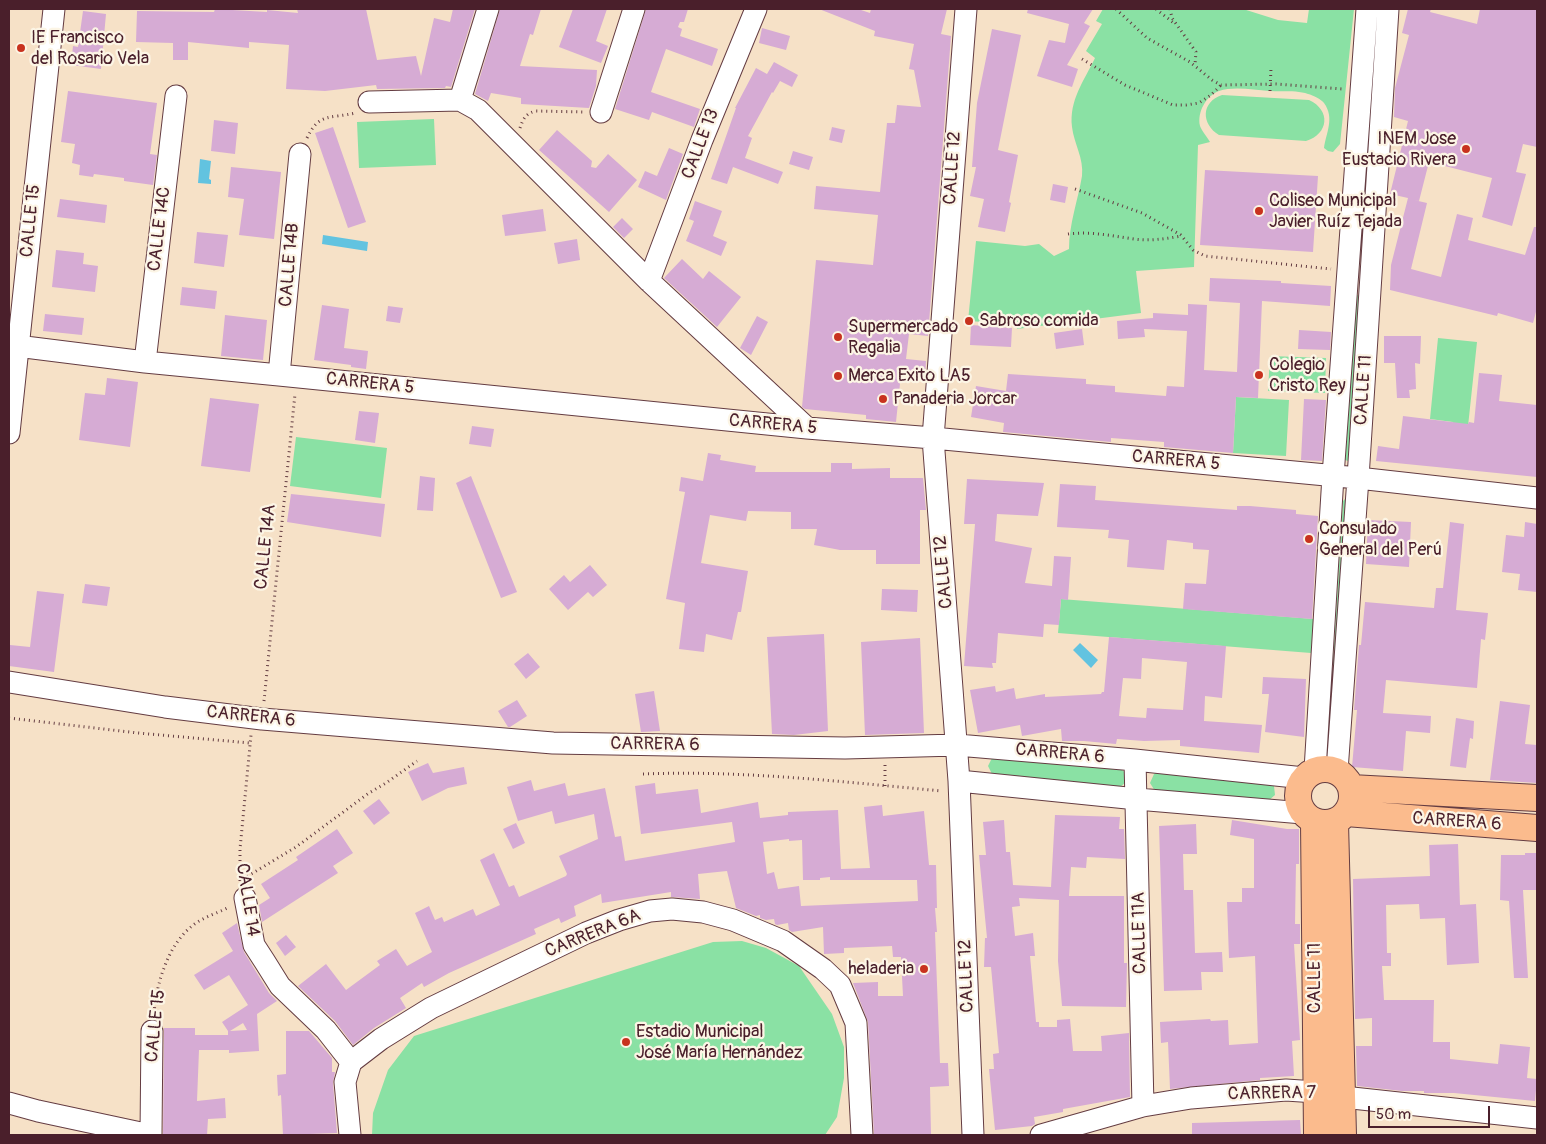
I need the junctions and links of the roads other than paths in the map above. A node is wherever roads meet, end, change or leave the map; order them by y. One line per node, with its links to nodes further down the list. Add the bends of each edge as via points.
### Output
1 (54, 9): 16 (street, CALLE 15)
2 (488, 9): 9 (street)
3 (634, 9): 11 (street)
4 (756, 9): 15 (street, CALLE 13)
5 (966, 9): 21 (street, CALLE 12)
6 (1367, 9): 13 (street, CALLE 11)
7 (1388, 9): 14 (street, CALLE 11)
8 (176, 96): 17 (street, CALLE 14C)
9 (460, 100): 10 (street); 15 (street, via 478,110)
10 (370, 102)
11 (601, 112)
12 (300, 154): 18 (street, CALLE 14B)
13 (1349, 271): 14 (street); 22 (street, CALLE 11)
14 (1372, 273): 23 (street, CALLE 11)
15 (649, 281): 19 (street)
16 (14, 346): 17 (street, CARRERA 5); 20 (street, CALLE 15)
17 (145, 362): 18 (street, CARRERA 5)
18 (288, 376): 19 (street, CARRERA 5)
19 (806, 428): 21 (street, CARRERA 5)
20 (9, 433)
21 (933, 438): 22 (street, CARRERA 5); 26 (street, CALLE 12)
22 (1333, 476): 23 (street, CARRERA 5); 28 (street, CALLE 11)
23 (1358, 478): 24 (street, CARRERA 5); 28 (street, CALLE 11)
24 (1537, 498)
25 (9, 682): 26 (street, CARRERA 6, via 165,708 258,719 553,743 845,748)
26 (957, 745): 27 (street, CARRERA 6); 29 (street, CALLE 12)
27 (1136, 760): 28 (street, CARRERA 6); 31 (street, CALLE 11A)
28 (1326, 777): 30 (main road, CARRERA 6); 32 (main road, via 1352,797 1350,805); 32 (main road, via 1300,784 1297,799)
29 (959, 787): 31 (street, CARRERA 6); 45 (street, CALLE 12)
30 (1537, 798)
31 (1137, 799): 32 (street, CARRERA 6); 40 (street, CALLE 11A)
32 (1324, 817): 33 (main road, CARRERA 6); 37 (main road, CALLE 11); 38 (main road, CALLE 11)
33 (1537, 828)
34 (243, 889): 36 (street, CALLE 14, via 254,945 264,962 280,986 326,1030)
35 (152, 1031): 42 (street, CALLE 15)
36 (350, 1062): 43 (street, via 345,1082); 44 (street, CARRERA 6A, via 431,1008 586,933 650,911 702,912 733,920 783,941 823,968 840,985 856,1024)
37 (1316, 1092): 38 (street, CARRERA 7); 40 (street, CARRERA 7, via 1244,1093); 47 (main road, CALLE 11)
38 (1342, 1097): 41 (street, CARRERA 7); 48 (main road, CALLE 11)
39 (9, 1103): 42 (street)
40 (1143, 1106): 46 (street, CARRERA 7)
41 (1537, 1118)
42 (151, 1135)
43 (350, 1135)
44 (862, 1135)
45 (973, 1135)
46 (1041, 1135)
47 (1317, 1135)
48 (1343, 1135)

